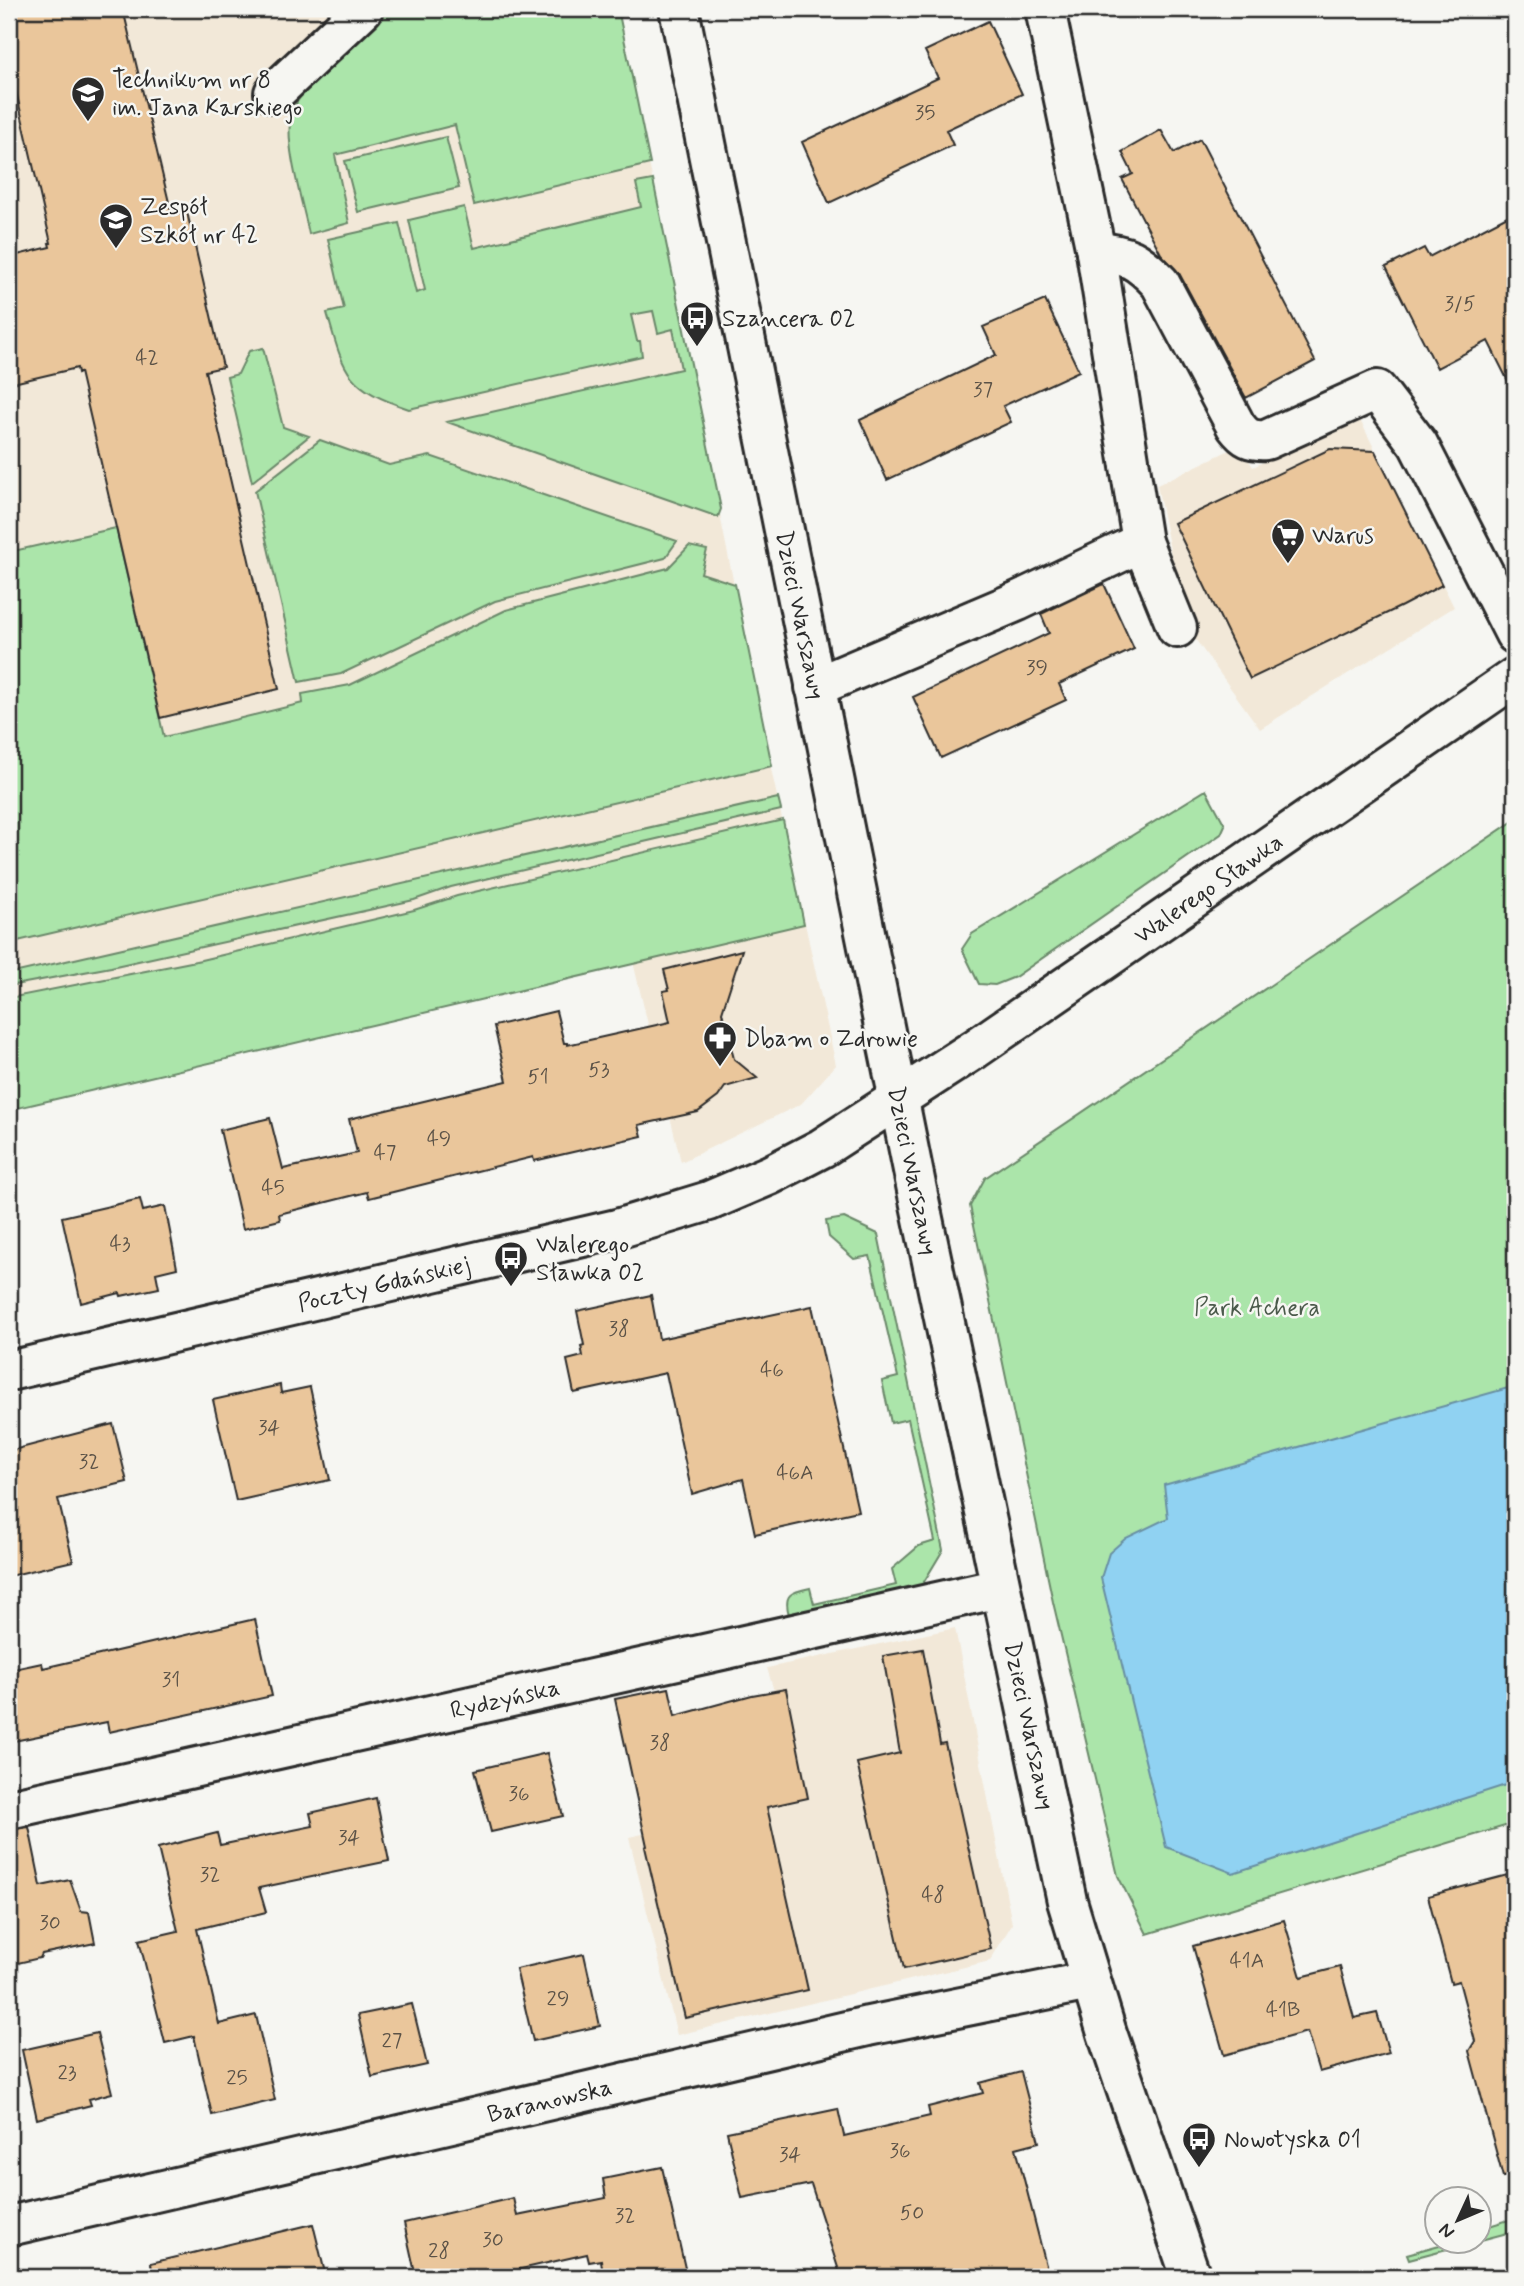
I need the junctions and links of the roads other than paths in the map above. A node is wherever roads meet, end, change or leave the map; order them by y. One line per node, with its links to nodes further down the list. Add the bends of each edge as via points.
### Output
1 (363, 9): 4 (street)
2 (679, 9): 10 (street, Dzieci Warszawy)
3 (1045, 9): 5 (street)
4 (274, 93)
5 (1096, 252): 6 (street); 8 (street, via 1129,257 1160,283 1245,437 1266,440 1377,390 1418,444)
6 (1142, 542): 7 (street); 10 (street, via 1018,601)
7 (1177, 628)
8 (1515, 634)
9 (1515, 677): 11 (street, Walerego Sławka)
10 (815, 687): 11 (street, Dzieci Warszawy)
11 (899, 1098): 12 (street, Poczty Gdańskiej, via 822,1148 735,1191 679,1212); 13 (street, Dzieci Warszawy)
12 (9, 1371)
13 (1000, 1588): 14 (street, Rydzyńska); 15 (street, Dzieci Warszawy, via 1067,1901)
14 (9, 1809)
15 (1090, 1981): 16 (street, Baranowska, via 868,2026); 17 (street, Dzieci Warszawy)
16 (9, 2226)
17 (1191, 2277)

